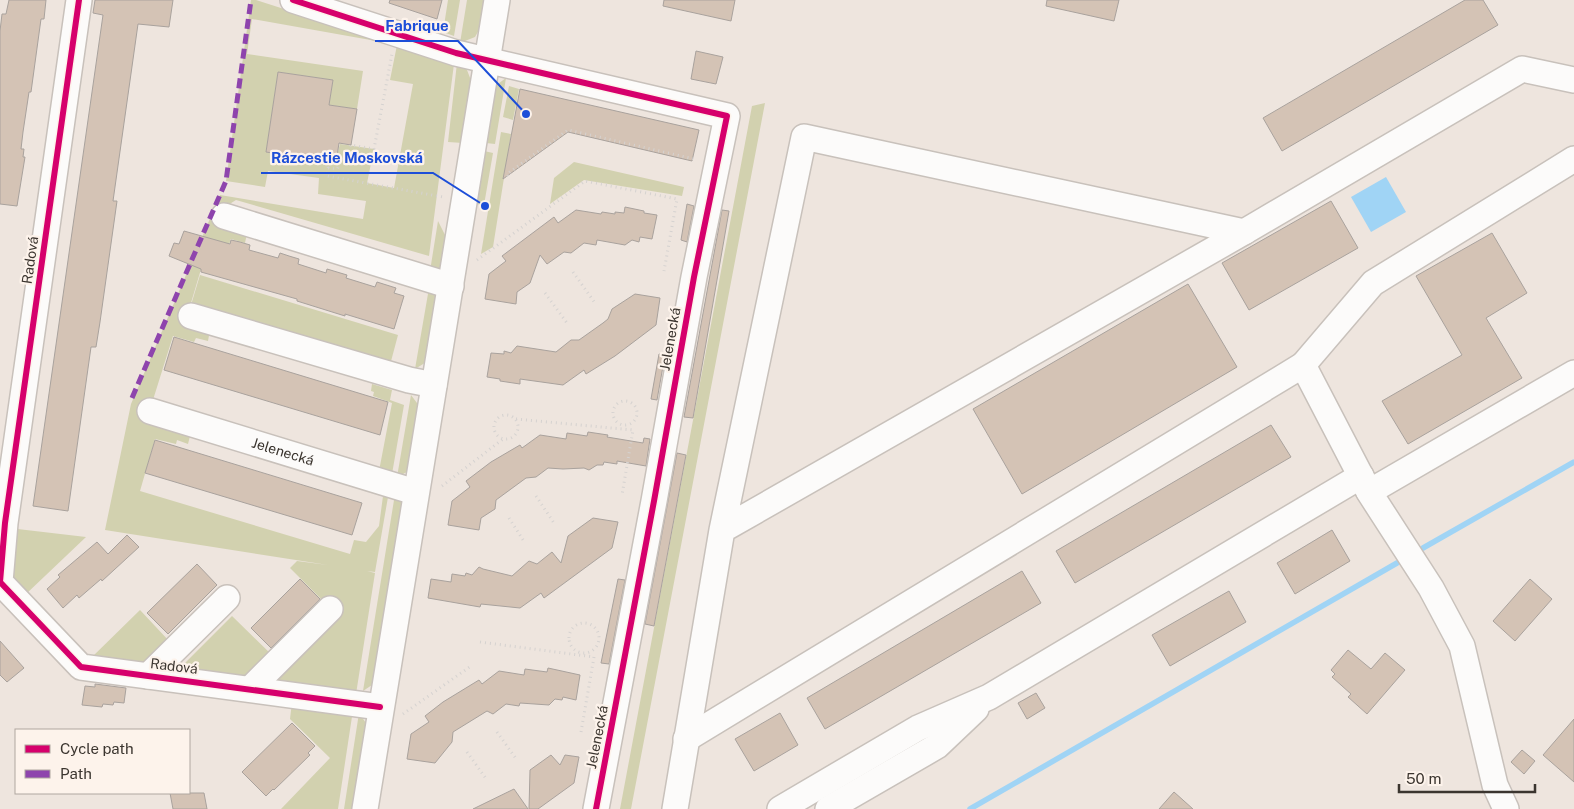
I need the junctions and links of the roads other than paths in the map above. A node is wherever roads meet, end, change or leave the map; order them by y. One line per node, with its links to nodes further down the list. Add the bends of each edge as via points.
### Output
1 (79, 0): 17 (street, Radová)
2 (293, 0): 4 (street, via 395,44)
3 (497, 0): 4 (street)
4 (487, 60): 9 (street); 28 (street, Jelenecká, via 727,116 694,277)
5 (1574, 80): 8 (street, via 1522,69)
6 (1574, 159): 11 (street, via 1374,284)
7 (224, 216): 9 (street)
8 (1244, 232): 18 (street); 18 (street, via 804,137)
9 (450, 286): 13 (street)
10 (191, 316): 13 (street)
11 (1303, 366): 15 (street); 26 (street)
12 (1574, 373): 15 (street)
13 (434, 385): 16 (street)
14 (150, 411): 16 (street, Jelenecká)
15 (1365, 484): 24 (street); 32 (street, via 1431,588 1462,646 1495,785)
16 (415, 492): 25 (street)
17 (2, 523): 19 (street, Radová)
18 (722, 530): 26 (street)
19 (0, 582): 22 (street, Radová, via 81,667)
20 (228, 598): 22 (street, Radová)
21 (330, 609): 23 (street)
22 (148, 676): 23 (street, Radová)
23 (250, 689): 25 (street, Radová)
24 (989, 697): 30 (street, via 918,728); 31 (street, via 937,746)
25 (392, 710): 27 (street)
26 (686, 739): 29 (street)
27 (364, 809)
28 (596, 809)
29 (675, 809)
30 (780, 809)
31 (828, 809)
32 (1506, 809)

